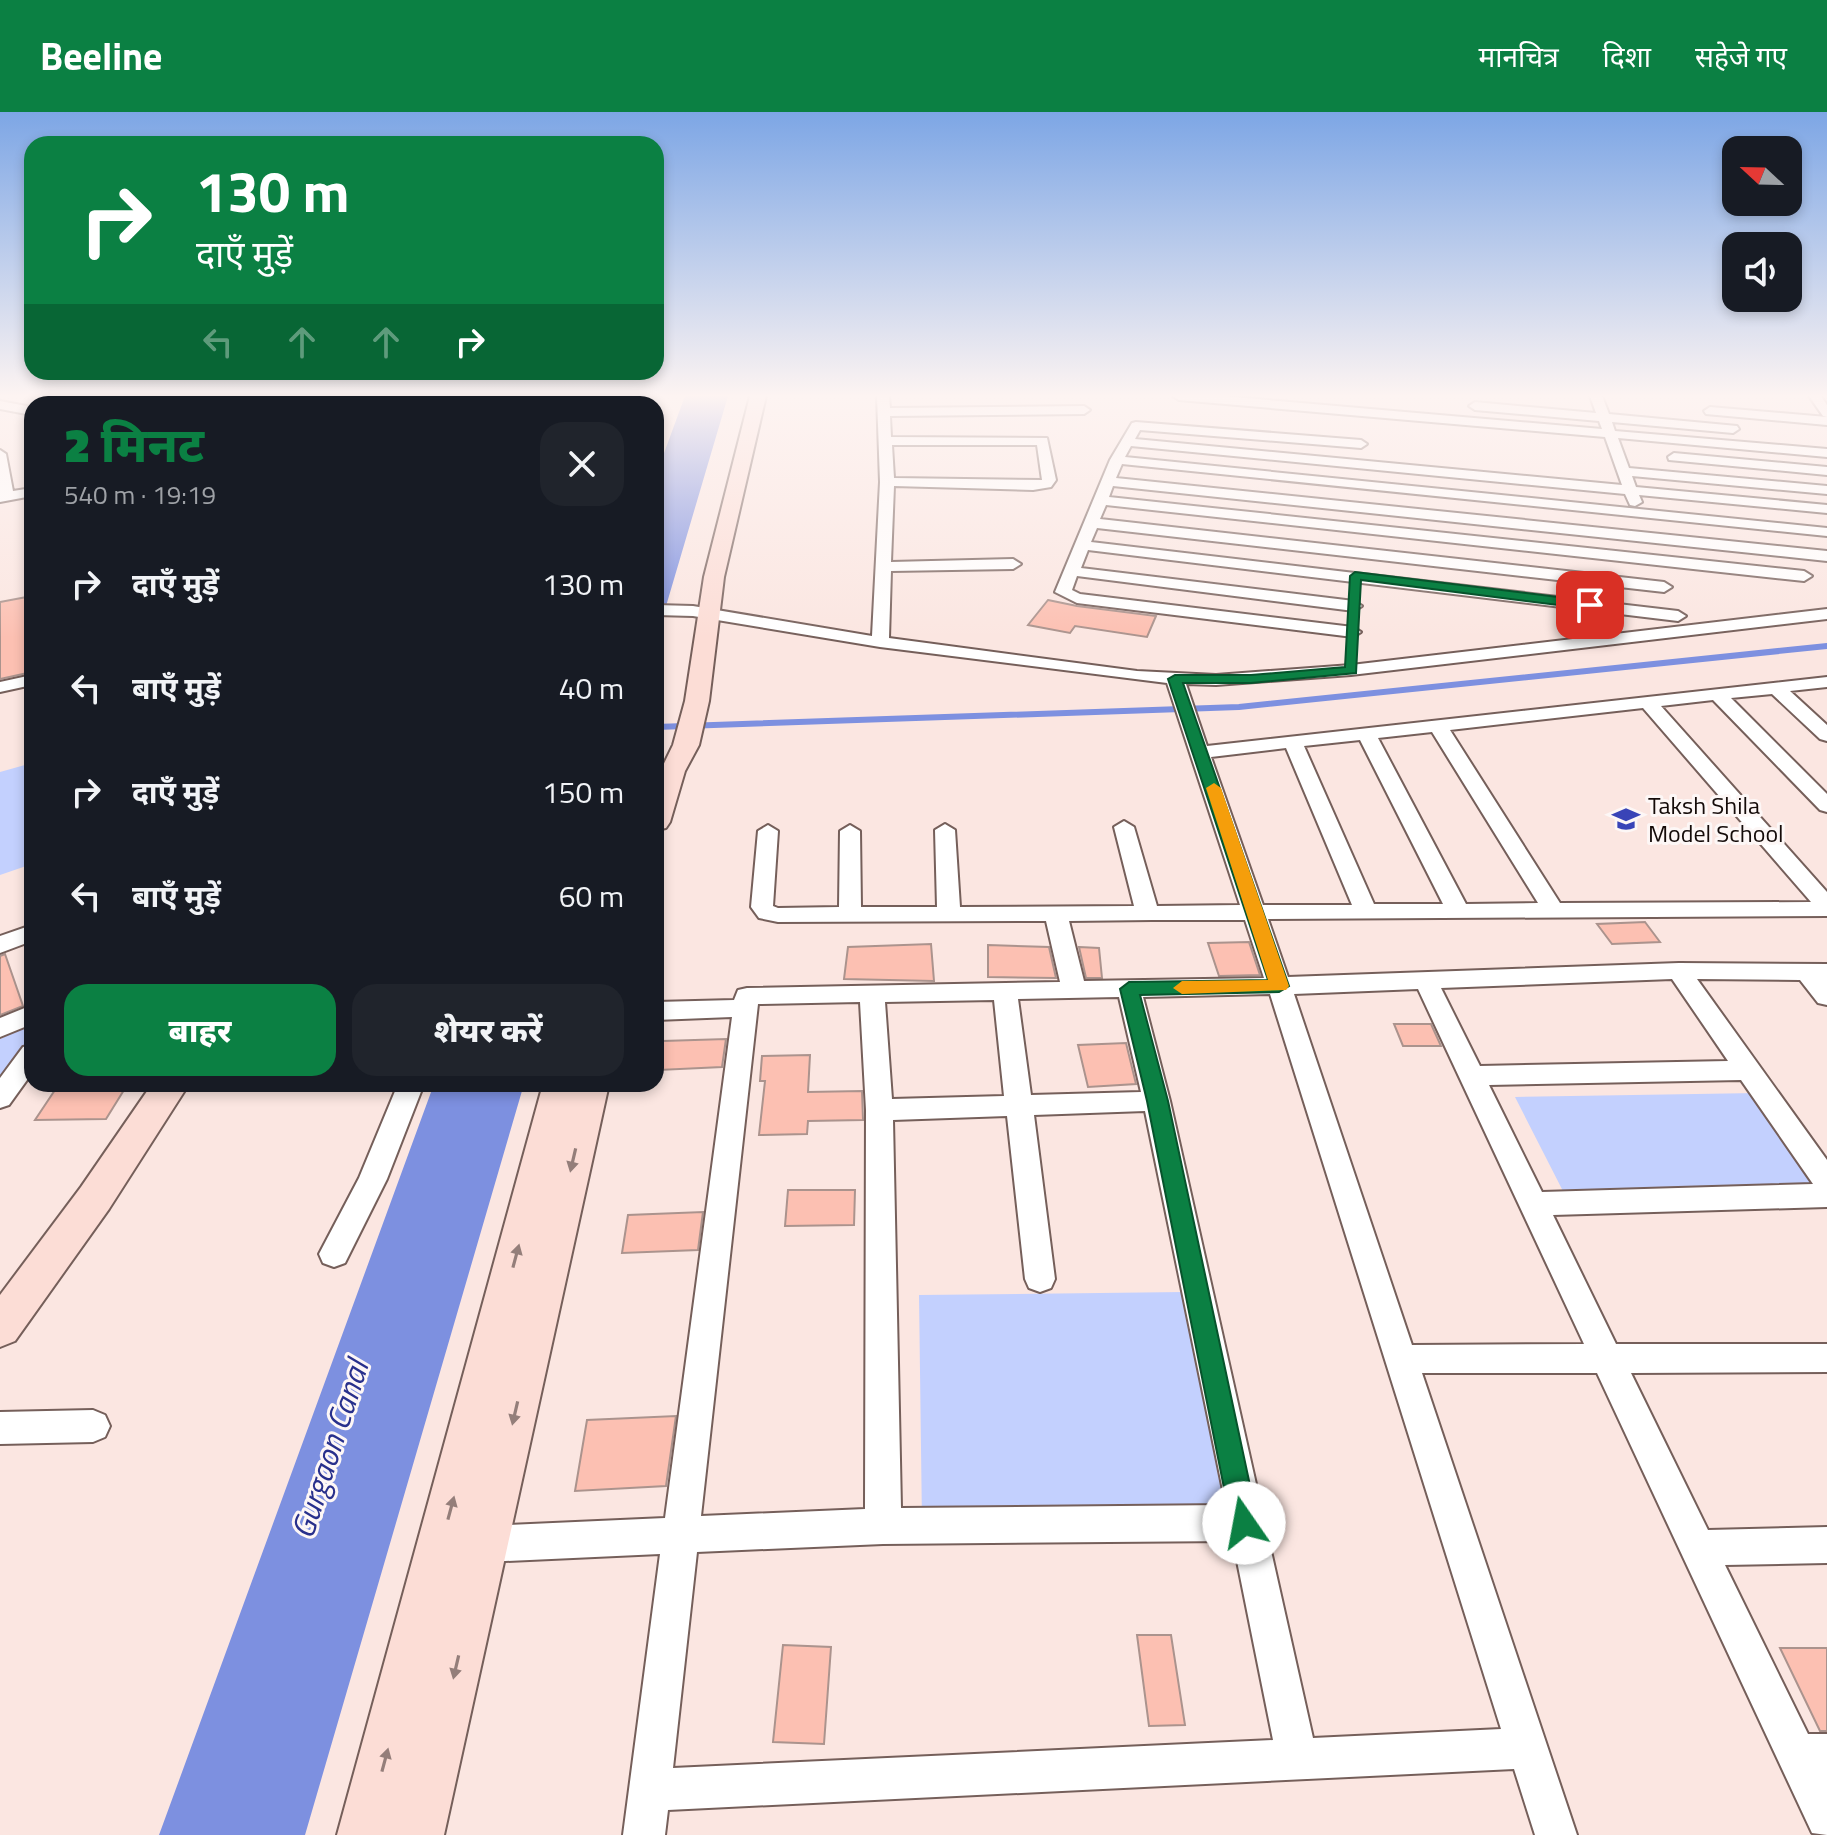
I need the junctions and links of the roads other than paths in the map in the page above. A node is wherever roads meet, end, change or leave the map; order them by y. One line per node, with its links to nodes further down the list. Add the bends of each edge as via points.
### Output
1 (2, 476): 18 (street)
2 (725, 476): 39 (main road)
3 (733, 476): 39 (main road)
4 (887, 476): 13 (street)
5 (1048, 476): 13 (street, via 1046,484 1033,486)
6 (1111, 476): 12 (street)
7 (1283, 476): 14 (street)
8 (1360, 476): 14 (street)
9 (1489, 476): 15 (street)
10 (1624, 476): 15 (street)
11 (1680, 476): 16 (street)
12 (1109, 481): 19 (street); 20 (street)
13 (887, 482): 32 (street)
14 (1360, 484): 20 (street); 22 (street)
15 (1630, 490): 21 (street); 22 (street)
16 (1827, 490)
17 (24, 494): 18 (street)
18 (4, 498)
19 (1102, 500): 23 (street); 24 (street)
20 (1359, 506): 24 (street); 26 (street)
21 (1827, 509)
22 (1639, 513): 25 (street); 26 (street)
23 (1093, 523): 27 (street); 28 (street)
24 (1358, 528): 28 (street); 30 (street)
25 (1827, 532)
26 (1646, 536): 29 (street); 30 (street)
27 (1082, 545): 33 (street); 34 (street)
28 (1356, 552): 34 (street); 36 (street)
29 (1827, 556)
30 (1653, 560): 35 (street); 36 (street)
31 (1013, 564): 32 (street)
32 (884, 567): 42 (street)
33 (1071, 571): 37 (street); 43 (street, via 1063,592 1077,598)
34 (1355, 576): 37 (street); 41 (street)
35 (1804, 576)
36 (1664, 587): 41 (street)
37 (1354, 606): 43 (street)
38 (664, 610): 39 (street)
39 (692, 612): 42 (street); 55 (main road, via 688,701)
40 (1827, 614): 41 (street)
41 (1682, 623): 43 (street)
42 (880, 642): 44 (street)
43 (1352, 651): 44 (street, via 1251,679)
44 (1175, 679): 56 (street)
45 (24, 682): 47 (street)
46 (1827, 682): 48 (street)
47 (0, 687)
48 (1776, 688): 49 (street); 53 (street)
49 (1717, 694): 50 (street); 58 (street)
50 (1647, 702): 51 (street); 63 (street)
51 (1438, 726): 52 (street); 65 (street)
52 (1366, 733): 54 (street); 64 (street)
53 (1827, 735)
54 (1293, 742): 56 (street); 67 (street)
55 (669, 749): 57 (main road, via 672,771)
56 (1202, 752): 66 (street)
57 (664, 796)
58 (1827, 806)
59 (1124, 827): 70 (street)
60 (945, 830): 68 (street)
61 (768, 831): 71 (street, via 763,910 778,915)
62 (850, 831): 71 (street)
63 (1827, 908): 65 (street)
64 (1458, 911): 65 (street); 67 (street)
65 (1554, 911)
66 (1255, 912): 67 (street); 70 (street); 77 (street)
67 (1366, 912)
68 (949, 914): 69 (street); 71 (street)
69 (1056, 914): 70 (street); 79 (street)
70 (1148, 914)
71 (850, 915)
72 (24, 935): 73 (street)
73 (0, 945)
74 (1679, 971): 75 (street); 76 (street); 88 (street)
75 (1817, 972): 82 (street)
76 (1425, 979): 77 (street); 89 (street)
77 (1279, 986): 78 (street); 105 (street)
78 (1129, 989): 79 (street); 95 (street)
79 (1074, 990): 80 (street)
80 (1005, 991): 81 (street); 96 (street)
81 (872, 994): 83 (street, via 747,996); 97 (street)
82 (1827, 997)
83 (746, 1008): 84 (street); 111 (street)
84 (664, 1011)
85 (24, 1018): 86 (street)
86 (0, 1028)
87 (24, 1065): 94 (street)
88 (1748, 1070): 89 (street); 98 (street)
89 (1471, 1076): 100 (street)
90 (166, 1092): 103 (main road)
91 (408, 1092): 101 (street, via 373,1179)
92 (559, 1092): 120 (main road, one-way to 92)
93 (589, 1092): 112 (main road, one-way to 112)
94 (0, 1098)
95 (1157, 1101): 96 (street); 109 (street)
96 (1020, 1104): 97 (street); 102 (street)
97 (879, 1110): 110 (street)
98 (1827, 1182)
99 (1827, 1195): 100 (street)
100 (1533, 1204): 106 (street)
101 (334, 1254)
102 (1040, 1279)
103 (0, 1328)
104 (1827, 1358): 106 (street)
105 (1401, 1359): 106 (street); 115 (street)
106 (1607, 1360): 114 (street)
107 (93, 1426): 108 (street)
108 (0, 1428)
109 (1244, 1523): 110 (street); 117 (street)
110 (883, 1526): 111 (street)
111 (680, 1534): 112 (street); 118 (street)
112 (485, 1544): 121 (main road, one-way to 121)
113 (1827, 1545): 114 (street)
114 (1698, 1548): 116 (street)
115 (1528, 1748): 117 (street); 123 (street)
116 (1812, 1754): 119 (street)
117 (1297, 1758): 118 (street)
118 (650, 1790): 122 (street)
119 (1827, 1818)
120 (365, 1835)
121 (416, 1835)
122 (644, 1835)
123 (1556, 1835)

